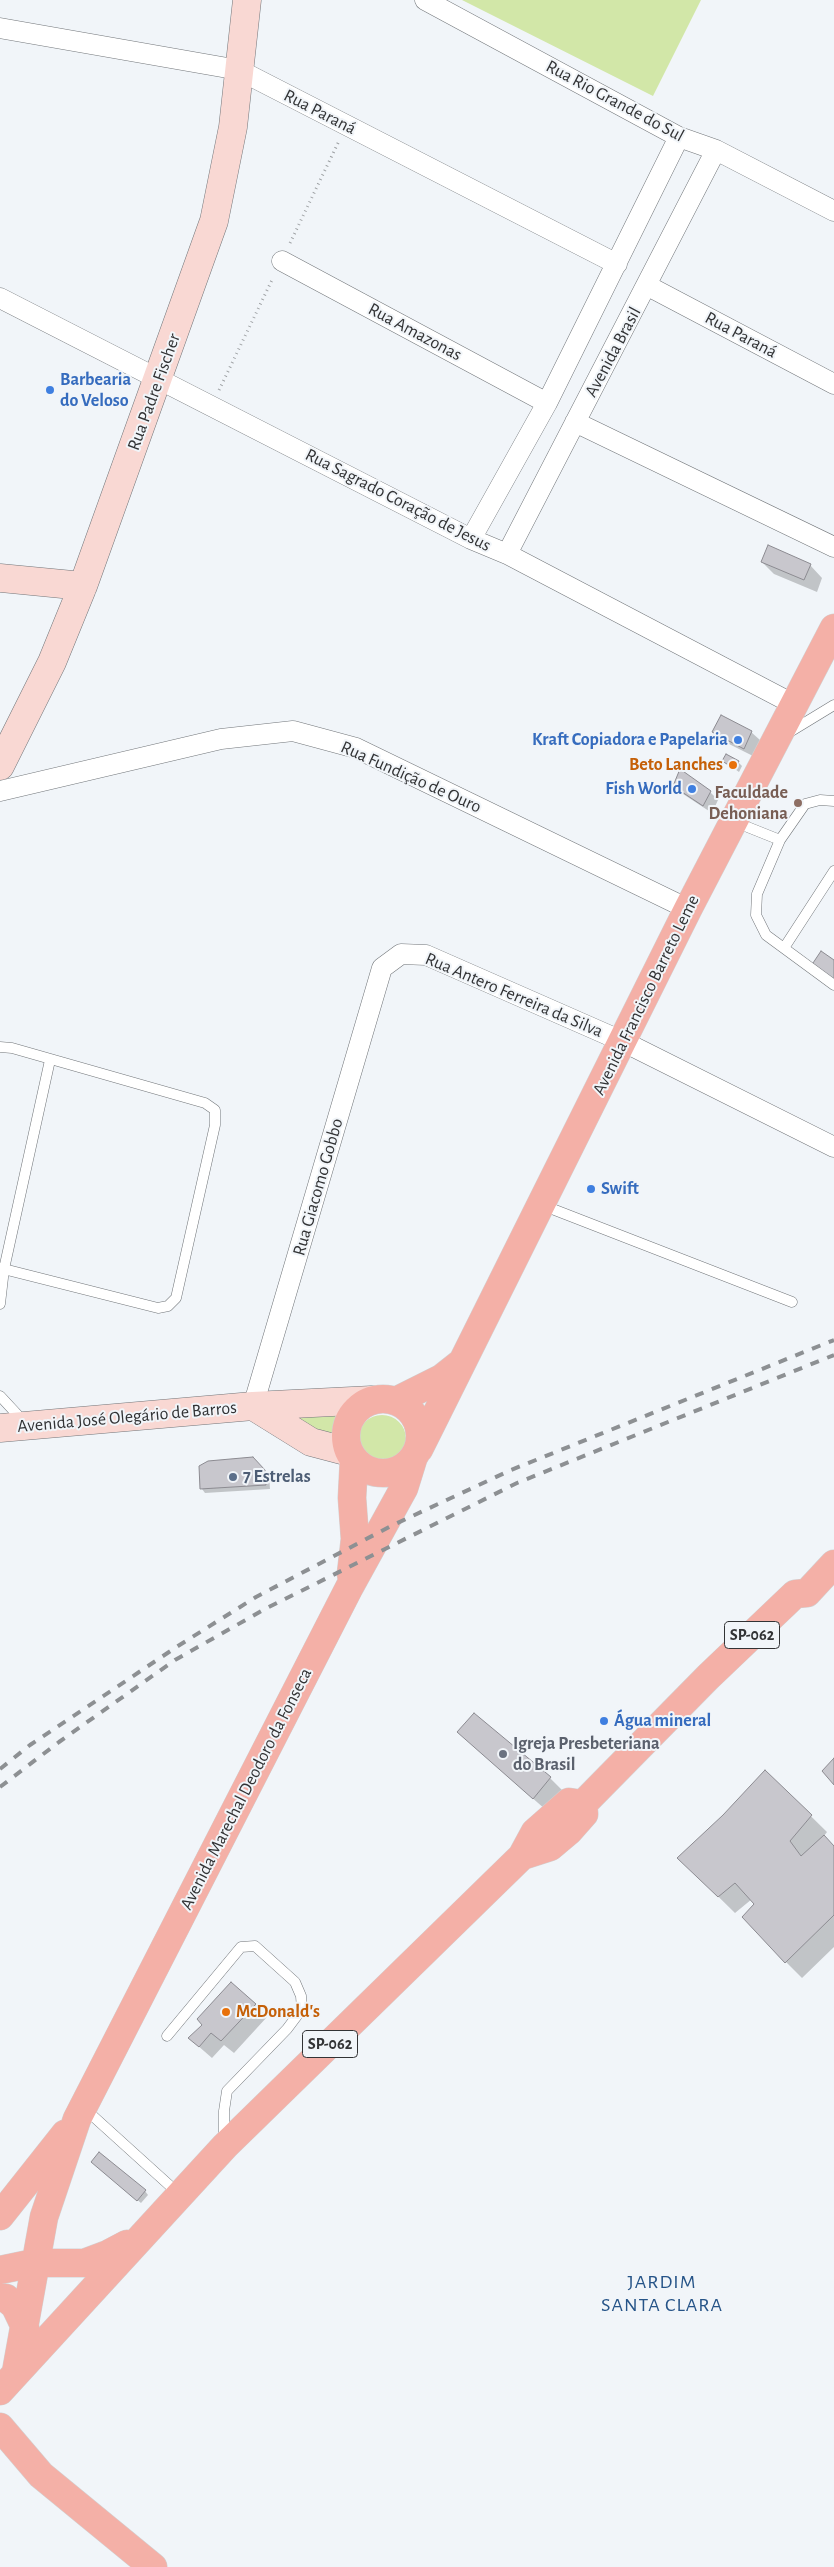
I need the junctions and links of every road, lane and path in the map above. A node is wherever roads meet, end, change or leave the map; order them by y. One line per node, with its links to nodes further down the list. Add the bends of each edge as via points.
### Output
1 (247, 0): 4 (main road, Rua Padre Fischer)
2 (425, 0): 5 (street, Rua Rio Grande do Sul)
3 (0, 28): 4 (street, Rua Paraná)
4 (239, 70): 9 (street, Rua Paraná); 12 (main road, Rua Padre Fischer, via 233,127 214,221)
5 (679, 137): 6 (street, Rua Rio Grande do Sul); 9 (street, Avenida Brasil)
6 (716, 150): 7 (street, Rua Rio Grande do Sul); 10 (street, Avenida Brasil)
7 (834, 211)
8 (282, 261): 14 (street, Rua Amazonas)
9 (617, 264): 14 (street, Avenida Brasil)
10 (648, 286): 13 (street, Rua Paraná); 15 (street, Avenida Brasil)
11 (0, 298): 12 (street, Rua Sagrado Coração de Jesus)
12 (158, 380): 16 (street, Rua Sagrado Coração de Jesus); 20 (main road, Rua Padre Fischer)
13 (834, 384)
14 (547, 403): 16 (street, Avenida Brasil)
15 (575, 422): 17 (street); 18 (street, Avenida Brasil)
16 (471, 538): 18 (street, Rua Sagrado Coração de Jesus)
17 (834, 547)
18 (507, 554): 22 (street, Rua Sagrado Coração de Jesus)
19 (0, 578): 20 (main road)
20 (83, 586): 25 (main road, Rua Padre Fischer, via 52,662)
21 (834, 628): 22 (main road, Avenida Francisco Barreto Leme)
22 (795, 705): 24 (main road, Avenida Francisco Barreto Leme)
23 (834, 705): 24 (lane)
24 (778, 739): 28 (main road, Avenida Francisco Barreto Leme)
25 (0, 766)
26 (0, 791): 31 (street, Rua Fundição de Ouro, via 221,740 293,731 356,748)
27 (834, 801): 29 (lane, via 805,804)
28 (734, 822): 29 (lane); 31 (main road, Avenida Francisco Barreto Leme)
29 (780, 840): 32 (lane, via 757,894 756,915 766,935)
30 (834, 870): 32 (lane)
31 (688, 909): 35 (main road, Avenida Francisco Barreto Leme)
32 (784, 948): 34 (lane)
33 (382, 968): 35 (street, Rua Antero Ferreira da Silva, via 401,954 426,955); 46 (street, Rua Giacomo Gobbo)
34 (834, 985)
35 (624, 1042): 38 (street, Rua Antero Ferreira da Silva); 39 (main road, Avenida Francisco Barreto Leme)
36 (0, 1047): 37 (lane)
37 (50, 1060): 40 (lane); 40 (lane, via 205,1102 215,1110 215,1125 176,1298 168,1306 158,1308)
38 (834, 1147)
39 (541, 1205): 41 (lane); 43 (main road, Avenida Francisco Barreto Leme)
40 (2, 1268): 42 (lane)
41 (792, 1302)
42 (0, 1304)
43 (462, 1362): 45 (main road, Avenida Francisco Barreto Leme, via 442,1378); 49 (main road, Avenida Francisco Barreto Leme)
44 (0, 1396): 47 (lane)
45 (384, 1400): 46 (main road, Avenida José Olegário de Barros); 49 (main road, via 414,1415 420,1426 421,1438); 50 (main road, via 361,1406 347,1425 345,1437)
46 (253, 1406): 47 (main road, Avenida José Olegário de Barros); 50 (main road, Avenida José Olegário de Barros, via 312,1442)
47 (28, 1426): 48 (main road, Avenida José Olegário de Barros)
48 (0, 1428)
49 (416, 1454): 50 (main road, Avenida José Olegário de Barros, via 405,1467 384,1474 372,1472); 53 (main road, Avenida Marechal Deodoro da Fonseca, via 404,1488)
50 (351, 1456): 53 (main road, via 355,1539)
51 (834, 1547): 54 (main road, via 826,1549 796,1582)
52 (834, 1564): 54 (main road, via 807,1592)
53 (349, 1588): 56 (main road, Avenida Marechal Deodoro da Fonseca)
54 (795, 1594): 57 (main road, Avenida Marechal Deodoro da Fonseca / SP-062, via 583,1804 569,1802 535,1832 522,1856)
55 (167, 2036): 57 (lane, via 241,1947 255,1946 295,1982 302,2009 227,2091)
56 (80, 2113): 58 (lane); 59 (main road, Avenida Marechal Deodoro da Fonseca); 61 (main road, Avenida Marechal Deodoro da Fonseca, via 44,2217)
57 (225, 2146): 58 (main road, Avenida Marechal Deodoro da Fonseca / SP-062)
58 (179, 2194): 60 (main road, Avenida Marechal Deodoro da Fonseca / SP-062)
59 (0, 2216)
60 (141, 2236): 61 (main road, Avenida Marechal Deodoro da Fonseca / SP-062, via 84,2263); 65 (main road, Avenida Marechal Deodoro da Fonseca / SP-062)
61 (34, 2263): 62 (main road, Avenida Marechal Deodoro da Fonseca / SP-062); 64 (main road, Avenida Marechal Deodoro da Fonseca)
62 (0, 2270)
63 (0, 2298): 64 (main road, via 6,2298 15,2306)
64 (25, 2327): 65 (main road, Avenida Marechal Deodoro da Fonseca / SP-062)
65 (8, 2382)
66 (0, 2427): 67 (main road, via 41,2475)
67 (153, 2567)

